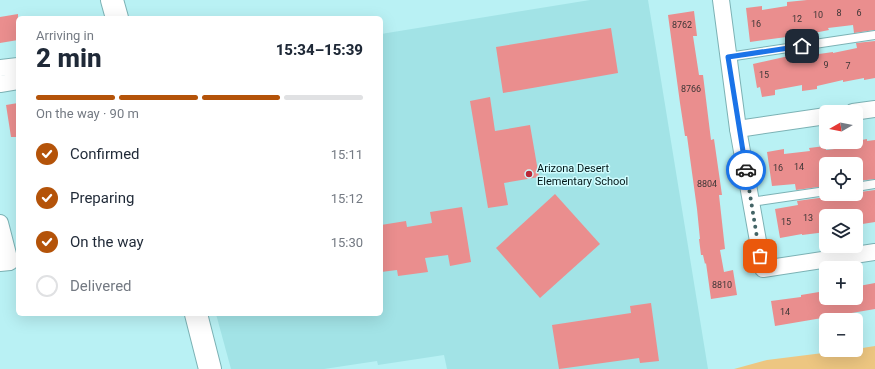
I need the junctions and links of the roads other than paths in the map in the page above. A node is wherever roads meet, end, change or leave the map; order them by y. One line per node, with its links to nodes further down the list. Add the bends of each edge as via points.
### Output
1 (112, 0): 3 (main road)
2 (721, 0): 5 (street)
3 (116, 16)
4 (875, 35): 5 (lane)
5 (728, 57): 13 (street)
6 (16, 66): 7 (street)
7 (0, 68)
8 (16, 81): 9 (street)
9 (0, 84)
10 (875, 109): 11 (street)
11 (863, 111)
12 (819, 117): 13 (street)
13 (738, 129): 17 (street)
14 (875, 184): 15 (lane)
15 (863, 186)
16 (819, 192): 17 (lane)
17 (751, 202): 19 (street, via 763,269)
18 (0, 223): 20 (street)
19 (875, 252)
20 (5, 263)
21 (197, 316): 22 (main road)
22 (210, 369)

